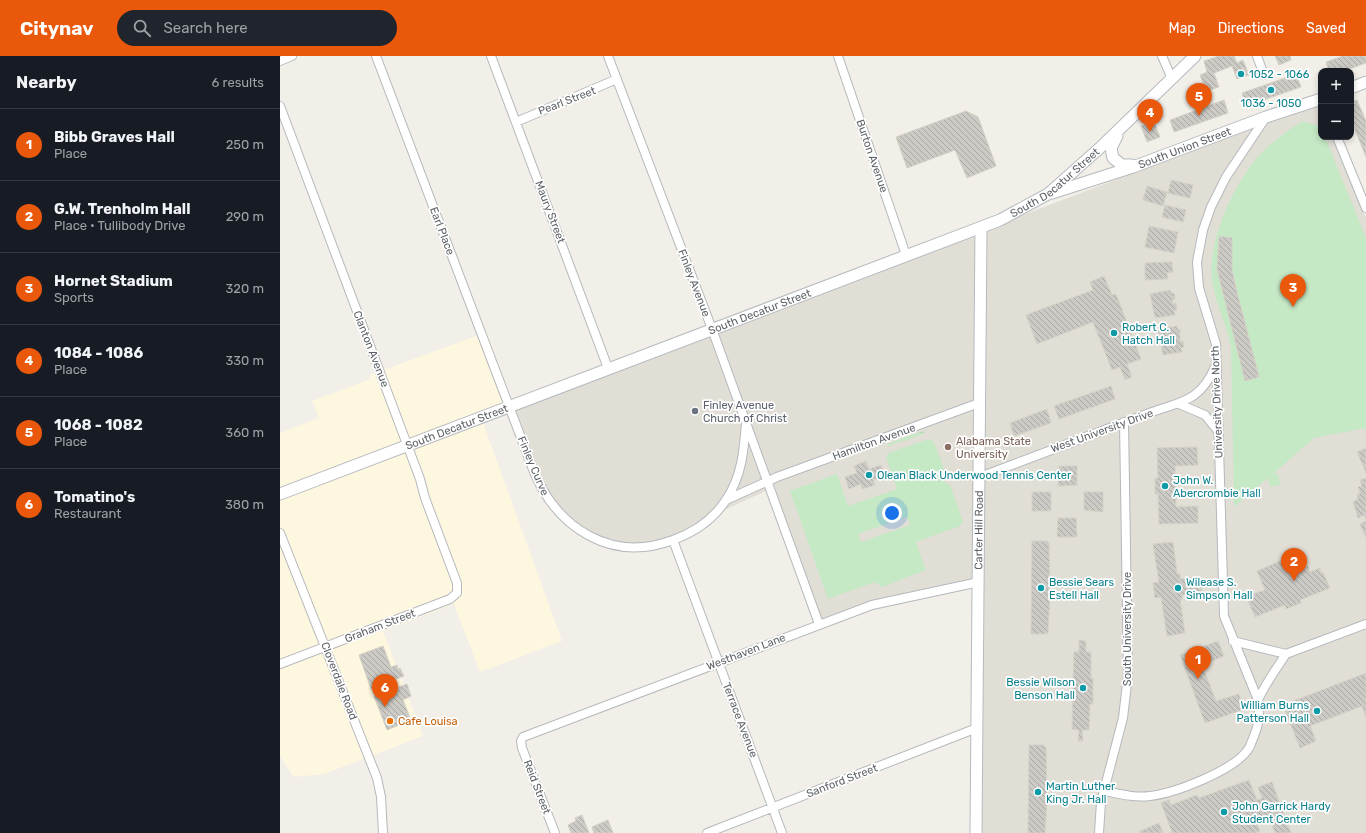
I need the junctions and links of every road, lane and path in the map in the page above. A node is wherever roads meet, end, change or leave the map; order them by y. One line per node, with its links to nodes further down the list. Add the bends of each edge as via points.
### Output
1 (292, 56): 9 (street)
2 (376, 56): 31 (street, Earl Place)
3 (491, 56): 18 (street, Maury Street)
4 (608, 56): 11 (street, Finley Avenue)
5 (838, 56): 25 (street, Burton Avenue)
6 (1162, 56): 12 (street)
7 (1195, 56): 12 (main road, South Decatur Street)
8 (1257, 56): 10 (street)
9 (280, 61)
10 (1264, 75)
11 (617, 79): 18 (street, Pearl Street); 26 (street, Finley Avenue)
12 (1172, 79): 19 (main road, South Decatur Street)
13 (1366, 83): 14 (main road)
14 (1354, 87)
15 (1318, 100): 17 (main road, South Union Street)
16 (280, 106): 35 (street, Clanton Avenue)
17 (1266, 117): 21 (main road, South Union Street); 27 (street, University Drive North, via 1226,177 1208,216 1198,252 1199,288 1216,344)
18 (516, 122): 28 (street, Maury Street)
19 (1120, 129): 21 (main road, via 1111,148 1113,158 1122,164); 22 (main road, South Decatur Street)
20 (1338, 140): 23 (street)
21 (1137, 165): 22 (main road, South Union Street)
22 (1048, 194): 24 (main road, South Decatur Street)
23 (1366, 208)
24 (981, 228): 25 (main road, South Decatur Street); 29 (main road, Carter Hill Road)
25 (906, 255): 26 (main road, South Decatur Street)
26 (712, 329): 28 (main road, South Decatur Street); 32 (street, Finley Avenue)
27 (1216, 365): 30 (street, West University Drive, via 1200,391); 34 (street, University Drive North)
28 (608, 368): 31 (main road, South Decatur Street)
29 (979, 403): 36 (main road, Carter Hill Road); 37 (street, Hamilton Avenue)
30 (1179, 404): 33 (street, West University Drive); 34 (street, via 1205,416)
31 (509, 406): 35 (main road, South Decatur Street); 41 (street, Finley Curve, via 542,490 553,507 570,524 594,538 622,546 646,547)
32 (746, 422): 37 (street, Finley Avenue); 39 (street, Finley Curve, via 740,472)
33 (1124, 422): 36 (street, West University Drive); 54 (street, South University Drive, via 1128,675 1124,718)
34 (1218, 431): 46 (street, University Drive North, via 1222,604)
35 (407, 445): 38 (main road, South Decatur Street); 43 (street, Clanton Avenue, via 453,570 457,583)
36 (980, 477): 42 (main road, Carter Hill Road)
37 (768, 482): 39 (street, Hamilton Avenue); 44 (street, Finley Avenue)
38 (280, 494)
39 (726, 500): 41 (street, Finley Curve, via 701,526)
40 (280, 533): 47 (street, Cloverdale Road)
41 (673, 540): 49 (street, Terrace Avenue)
42 (979, 582): 44 (street, Westhaven Lane, via 872,605); 52 (main road, Carter Hill Road)
43 (456, 593): 47 (street, Graham Street, via 440,602)
44 (819, 624): 49 (street, Westhaven Lane)
45 (1366, 624): 48 (street)
46 (1233, 641): 48 (street); 51 (street, University Drive North)
47 (325, 647): 50 (street, Graham Street); 56 (street, Cloverdale Road, via 378,782)
48 (1286, 654): 51 (street)
49 (718, 662): 53 (street, Westhaven Lane, via 528,734); 55 (street, Terrace Avenue)
50 (280, 664)
51 (1258, 700): 54 (street, via 1259,718 1253,740 1242,756 1230,766 1206,778 1161,794 1129,796)
52 (977, 728): 55 (street, Sanford Street); 60 (main road, Carter Hill Road)
53 (521, 741): 57 (street, Reid Street)
54 (1105, 791): 61 (street, South University Drive, via 1101,802)
55 (773, 808): 58 (street, Sanford Street); 59 (street, Terrace Avenue)
56 (383, 833)
57 (554, 833)
58 (707, 833)
59 (782, 833)
60 (976, 833)
61 (1099, 833)

